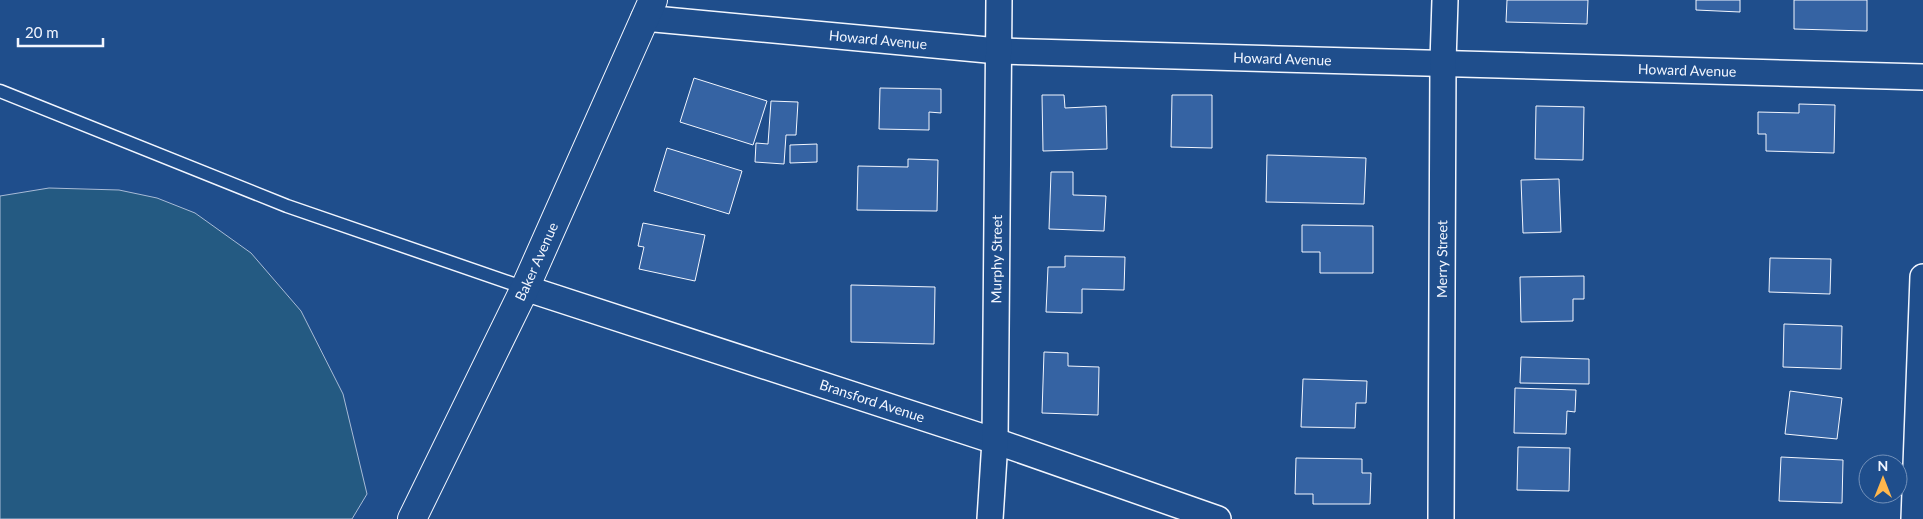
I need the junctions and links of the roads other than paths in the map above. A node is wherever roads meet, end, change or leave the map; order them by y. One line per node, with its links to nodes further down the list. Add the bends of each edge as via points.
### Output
1 (999, 0): 4 (street, Murphy Street)
2 (1445, 0): 5 (street, Merry Street)
3 (649, 9): 4 (street, Howard Avenue); 9 (street, Baker Avenue)
4 (998, 51): 5 (street, Howard Avenue); 10 (street, Murphy Street)
5 (1443, 62): 6 (street, Howard Avenue); 14 (street, Merry Street)
6 (1923, 77)
7 (1, 95): 9 (lane, via 286,206)
8 (1923, 277): 15 (street)
9 (525, 288): 10 (street, Bransford Avenue); 11 (street, Baker Avenue)
10 (994, 441): 12 (street, Murphy Street); 13 (street, Bransford Avenue)
11 (412, 519)
12 (990, 519)
13 (1218, 519)
14 (1441, 519)
15 (1914, 519)

